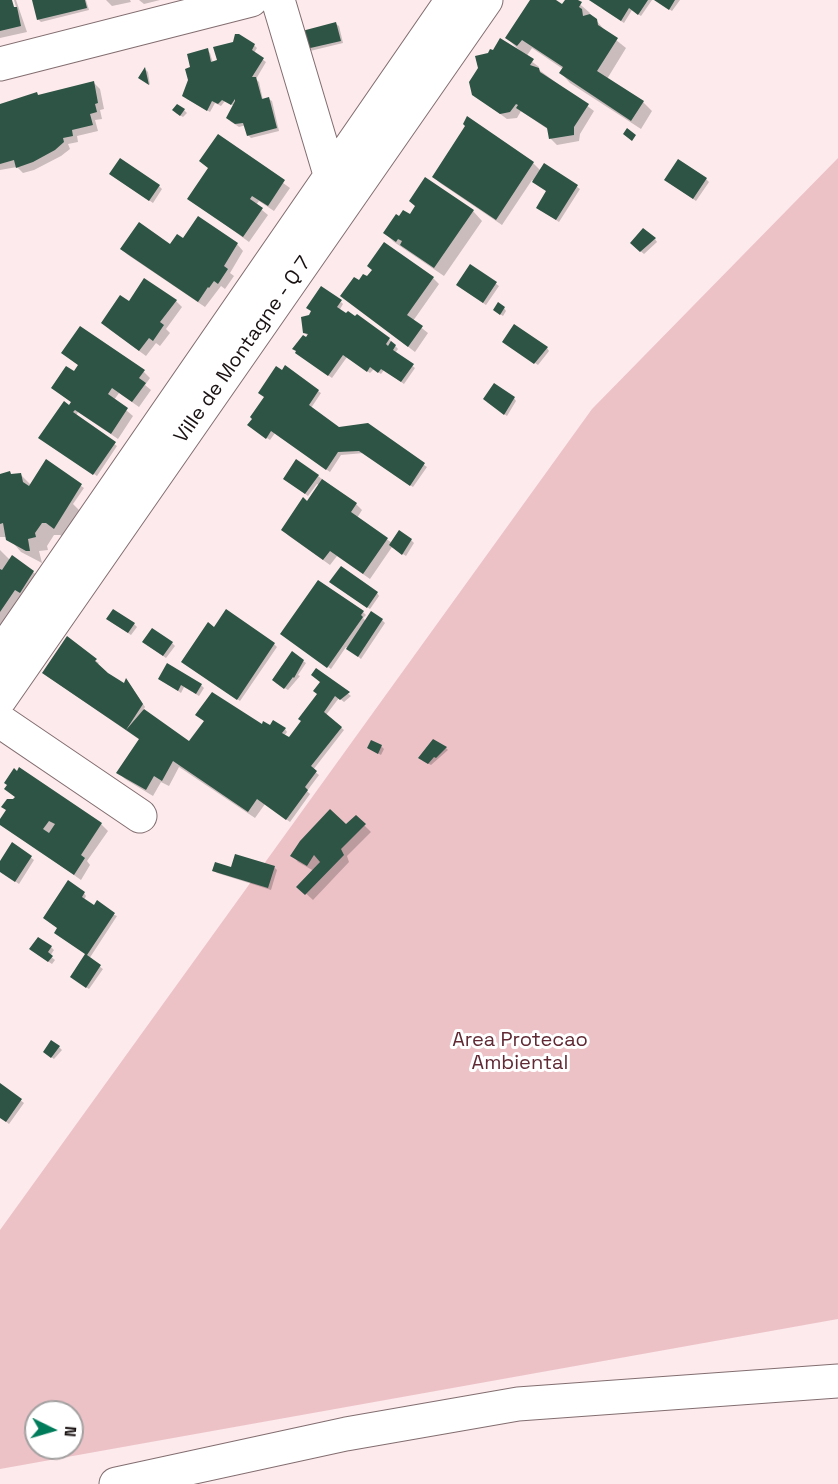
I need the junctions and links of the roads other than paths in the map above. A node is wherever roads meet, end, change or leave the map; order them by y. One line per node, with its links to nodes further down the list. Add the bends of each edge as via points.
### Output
1 (251, 0): 5 (street)
2 (278, 0): 6 (street)
3 (452, 0): 6 (street, Ville de Montagne - Q 7)
4 (486, 0): 7 (street, Ville de Montagne - Q 7)
5 (0, 64)
6 (330, 177): 7 (street); 8 (street, Ville de Montagne - Q 7)
7 (342, 207): 8 (street, Ville de Montagne - Q 7)
8 (3, 679)
9 (0, 721): 10 (street)
10 (140, 816)
11 (838, 1381): 12 (street, via 518,1404 346,1434)
12 (116, 1484)

